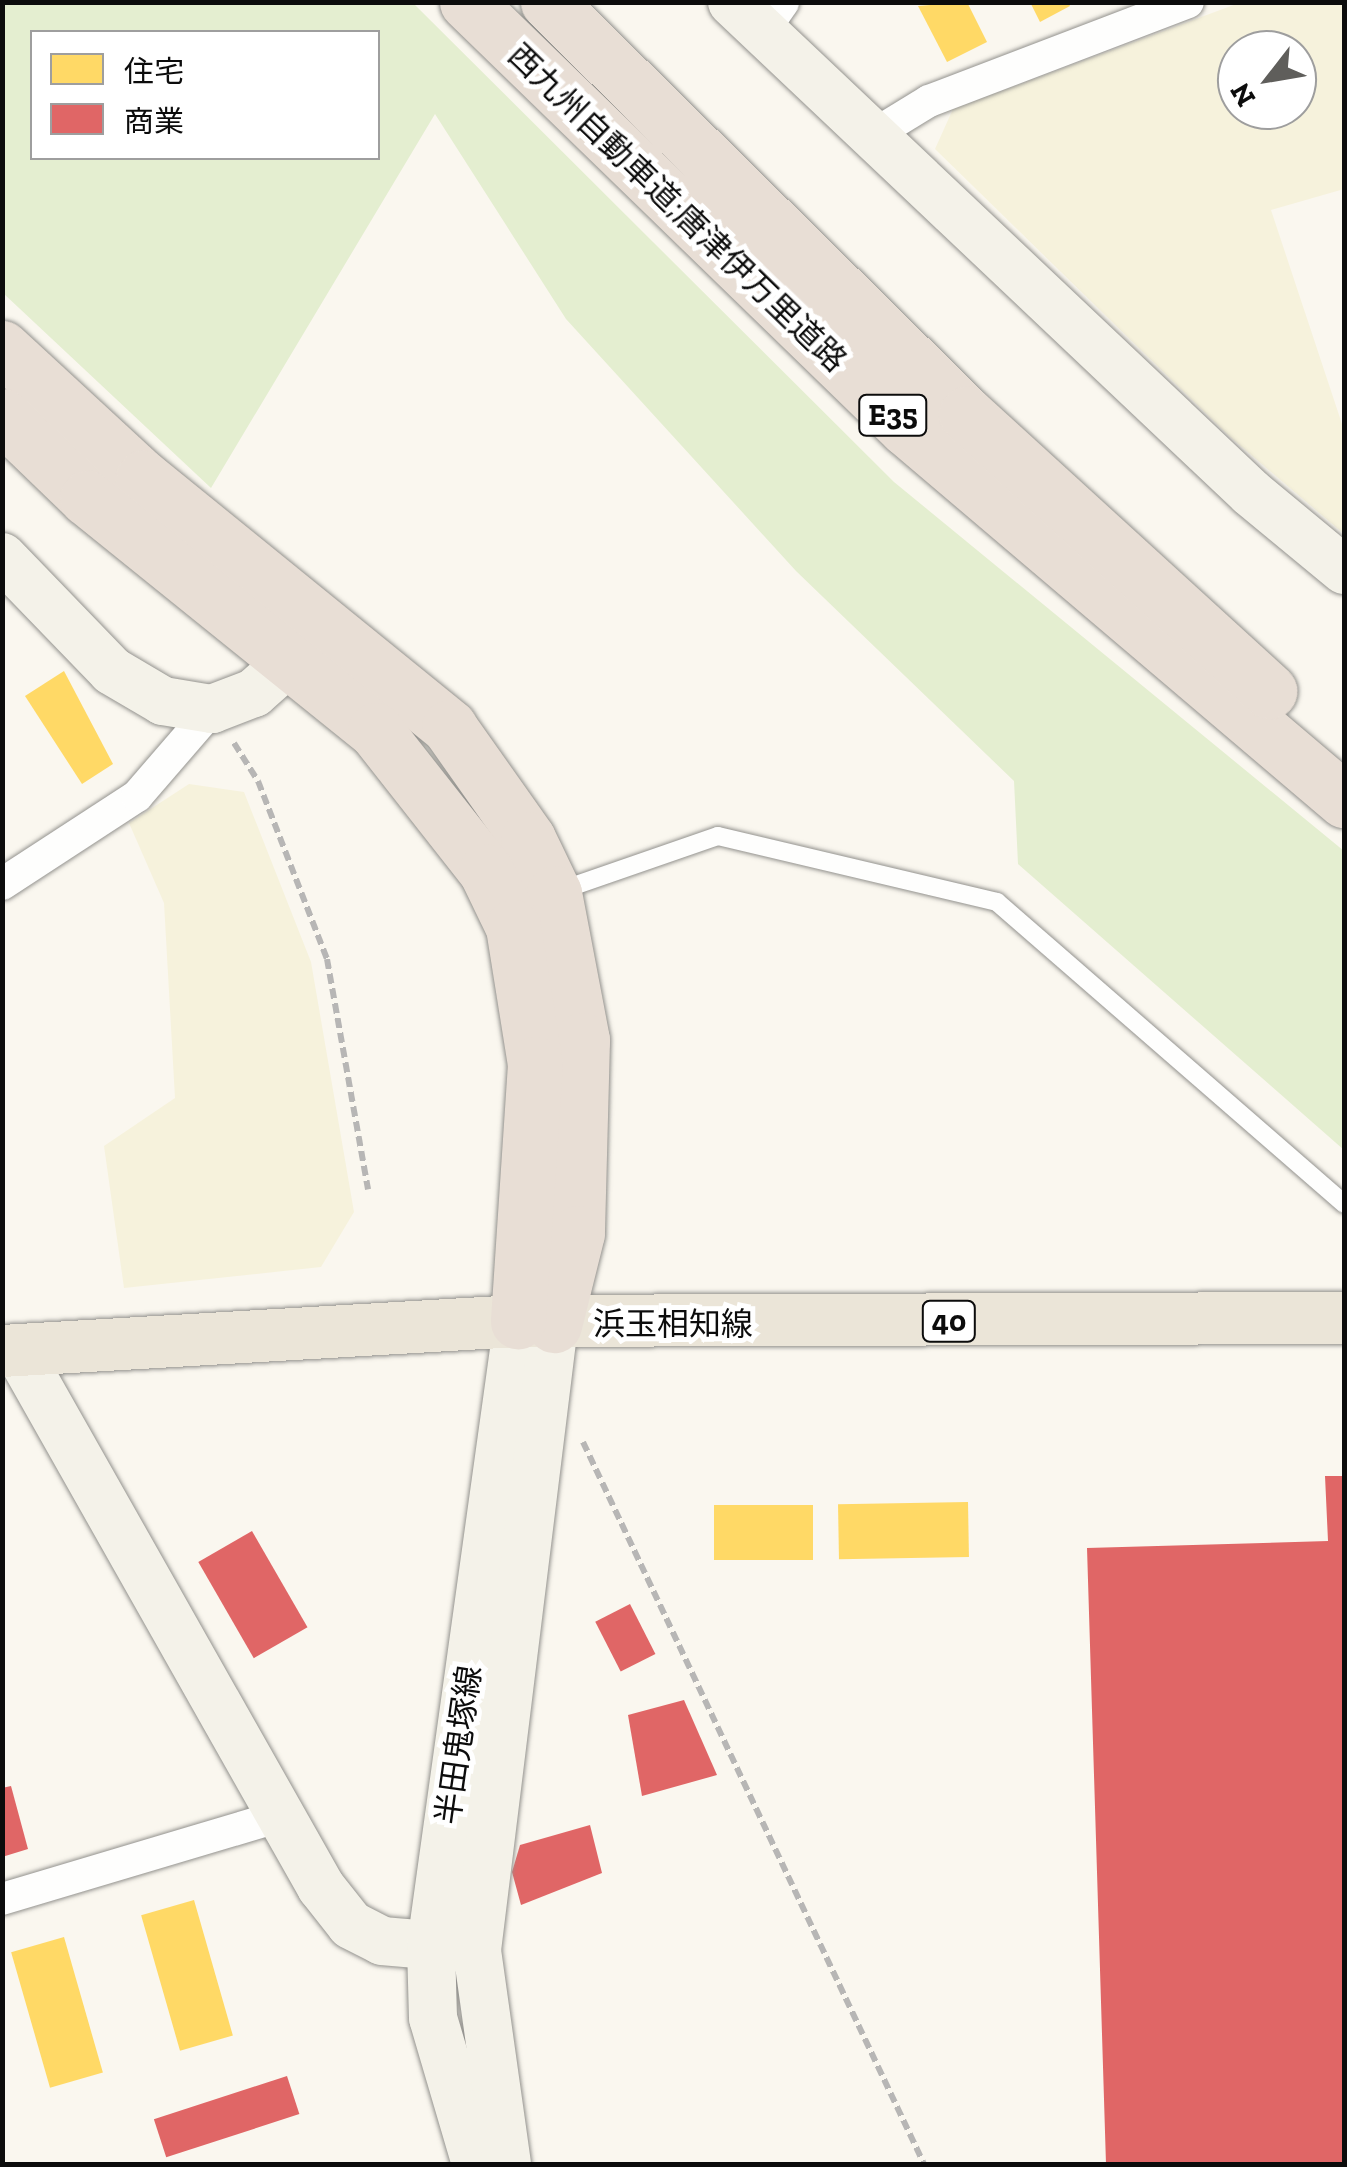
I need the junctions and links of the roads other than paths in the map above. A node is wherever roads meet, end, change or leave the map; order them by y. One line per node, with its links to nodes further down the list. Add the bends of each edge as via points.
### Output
1 (467, 2): 13 (highway, 西九州自動車道;唐津伊万里道路 / E35, via 906,428)
2 (548, 2): 12 (highway, 西九州自動車道;唐津伊万里道路 / E35, via 966,414)
3 (1188, 2): 5 (street, via 929,101)
4 (759, 12): 5 (street)
5 (870, 137): 9 (street)
6 (2, 348): 10 (highway)
7 (2, 416): 10 (highway, via 87,498)
8 (2, 557): 11 (street, via 112,671 162,702)
9 (1344, 570)
10 (312, 643): 11 (street); 15 (highway, via 448,727 496,788); 18 (highway, via 442,805 513,927 535,1082)
11 (212, 709): 14 (street, via 137,796)
12 (1344, 760)
13 (1344, 800)
14 (2, 884)
15 (554, 893): 16 (lane, via 718,836 997,902); 18 (highway, via 582,1040 577,1233)
16 (1344, 1204)
17 (1344, 1318): 18 (main road, 浜玉相知線 / 40)
18 (536, 1323): 19 (main road, 浜玉相知線 / 40); 22 (street, 半田鬼塚線)
19 (8, 1345): 20 (street)
20 (277, 1817): 21 (street); 22 (street, via 350,1925 382,1941)
21 (2, 1899)
22 (454, 1948): 23 (street, 半田鬼塚線, via 433,2018); 24 (street, 半田鬼塚線)
23 (476, 2164)
24 (507, 2164)

